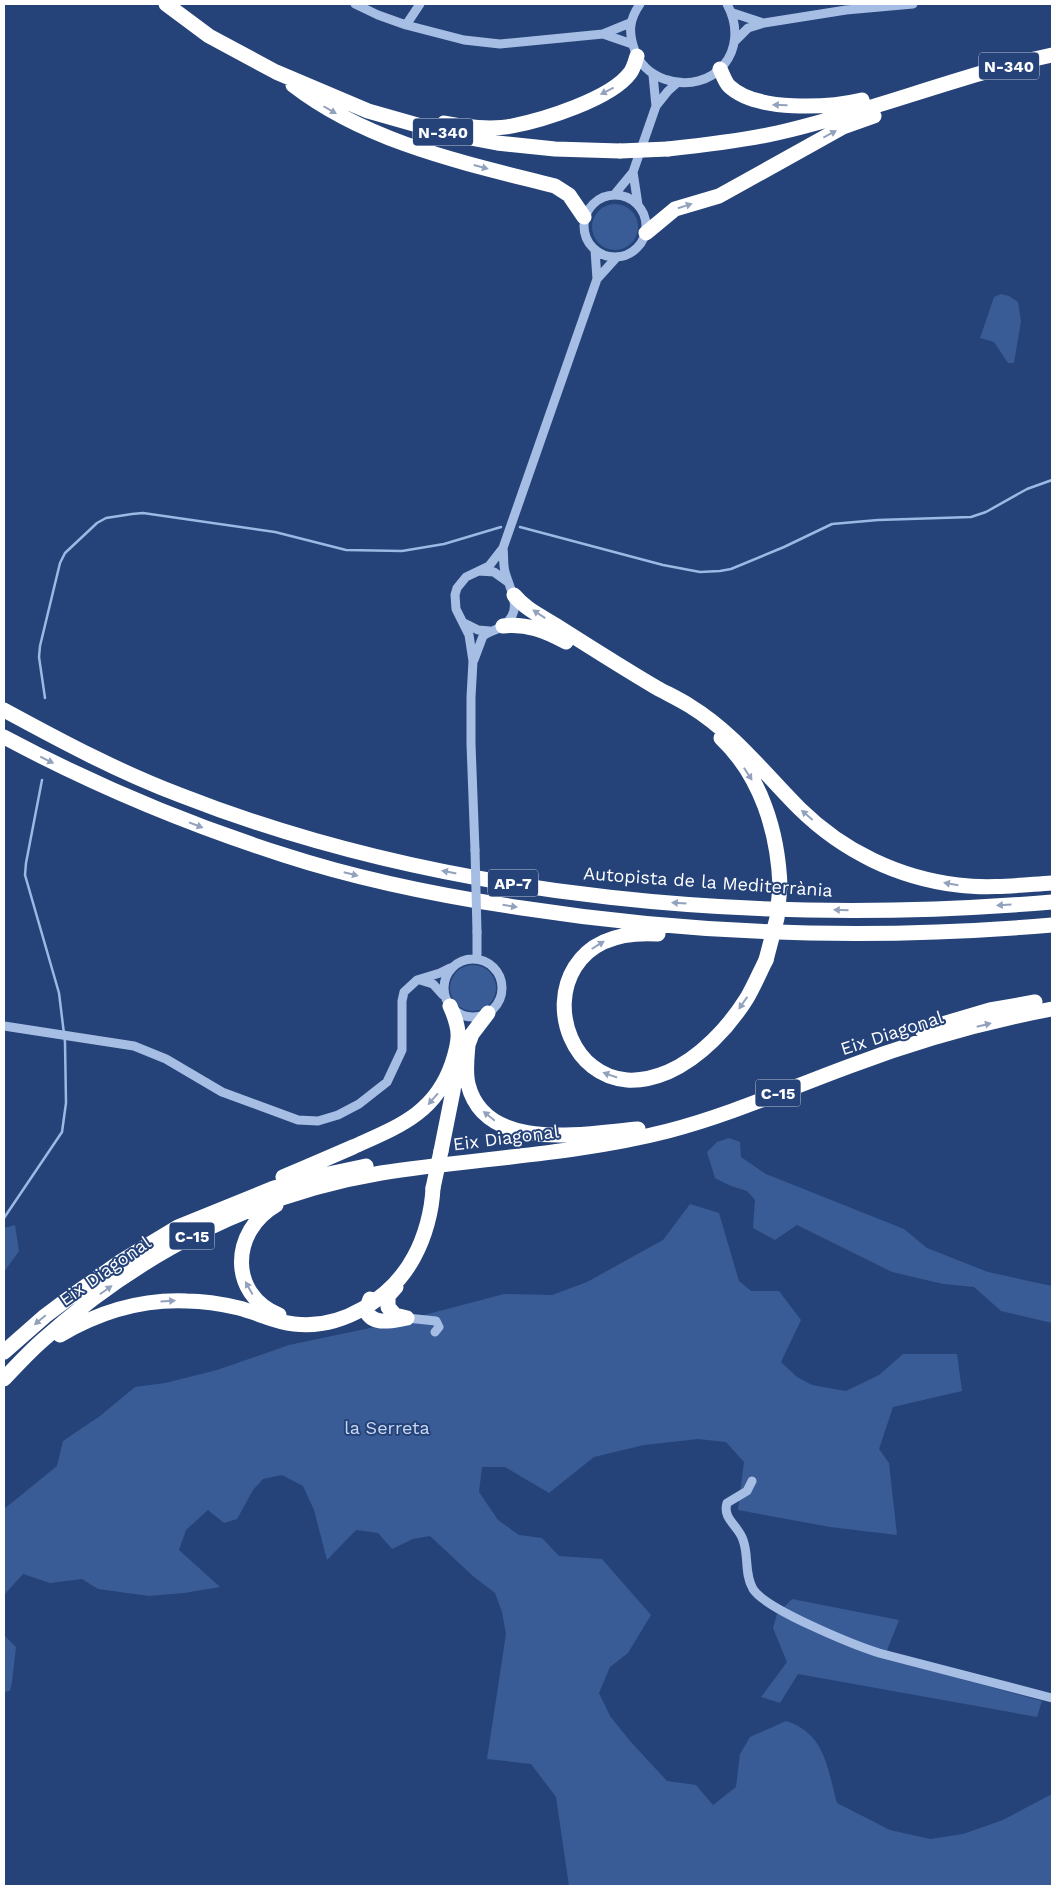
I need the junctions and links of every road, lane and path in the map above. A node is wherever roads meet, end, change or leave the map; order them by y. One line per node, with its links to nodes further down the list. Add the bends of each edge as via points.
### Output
1 (166, 4): 17 (highway, N-340, via 209,36)
2 (355, 4): 11 (street)
3 (420, 4): 11 (street)
4 (640, 4): 9 (street)
5 (727, 4): 8 (street)
6 (913, 4): 7 (street)
7 (862, 6): 10 (street)
8 (732, 14): 10 (street); 13 (street, via 736,27)
9 (630, 22): 12 (street); 14 (street)
10 (764, 23): 13 (street, via 748,28)
11 (406, 25): 12 (street, via 464,40 500,44)
12 (603, 34): 14 (street)
13 (735, 41): 16 (street)
14 (635, 50): 17 (highway, one-way to 17, via 630,73 615,87 569,110 511,126 456,126 396,114 308,80); 18 (street)
15 (1052, 55): 19 (highway, N-340)
16 (720, 69): 19 (highway, one-way to 16, via 944,79 844,104 769,104 731,88); 20 (street, via 704,80)
17 (276, 72): 21 (highway, N-340, bridge, via 368,111 449,134 555,149 620,151 713,144 777,133); 26 (highway, one-way to 26, via 308,97 344,118 415,148 555,186 569,195)
18 (653, 75): 20 (street); 22 (street)
19 (966, 78): 21 (highway, N-340)
20 (677, 83): 22 (street)
21 (946, 83): 27 (highway, one-way to 21, via 675,209 719,196 843,127 926,96)
22 (656, 106): 23 (street)
23 (633, 172): 24 (street); 25 (street)
24 (614, 195): 25 (street); 26 (street, via 597,200)
25 (638, 205): 27 (street, via 645,217)
26 (584, 217): 28 (street, via 585,236)
27 (646, 234): 29 (street, via 631,253)
28 (595, 250): 29 (street); 30 (street)
29 (616, 258): 30 (street)
30 (597, 279): 31 (street)
31 (503, 548): 32 (street, via 489,566); 33 (street, via 505,570)
32 (479, 571): 33 (street, via 494,572); 34 (street, via 461,582 455,595 456,610)
33 (512, 589): 35 (street, via 513,614); 39 (highway, one-way to 33, via 958,885 912,876 868,858 820,826 756,760 697,710 604,657 527,607)
34 (464, 622): 35 (street, via 478,630); 36 (street)
35 (497, 629): 36 (street, via 481,640); 42 (highway, one-way to 42, bridge, via 516,624 553,635 694,716 724,741 743,765 765,804 778,853 778,918 766,960 747,998 729,1023 683,1063 655,1076 626,1080 601,1071 577,1050 566,1027 563,1002 569,977 583,956 596,945 617,936 642,933 758,940 870,941 918,939)
36 (473, 661): 43 (street, bridge, via 471,716)
37 (4, 710): 40 (highway, Autopista de la Mediterrània / AP-7, one-way to 37, via 930,909 762,908 572,892 447,872 315,840 178,795 78,749)
38 (4, 738): 42 (highway, AP-7, one-way to 42, via 107,789 226,836 347,873 430,892 555,913 660,925 808,933)
39 (1052, 883)
40 (1052, 902)
41 (1052, 925): 42 (highway, AP-7)
42 (978, 930)
43 (477, 959): 44 (street, via 465,959); 49 (street, via 494,967 502,981 498,1004)
44 (450, 968): 45 (street); 47 (street, via 444,981)
45 (417, 980): 47 (street, via 433,984); 50 (street, via 403,995 402,1050 387,1082 338,1116 318,1121 298,1120 222,1092 152,1052 134,1046)
46 (1052, 1000): 52 (highway, Eix Diagonal / C-15, via 990,1010 928,1028 728,1104)
47 (447, 1001): 49 (street, via 463,1016 473,1018); 51 (highway, via 458,1022)
48 (1052, 1009): 53 (highway, Eix Diagonal / C-15, one-way to 48, via 388,1172 581,1148 668,1131 936,1036)
49 (488, 1013): 51 (highway)
50 (4, 1026)
51 (463, 1045): 52 (highway, one-way to 51, via 546,1134 523,1132 498,1124 482,1111 471,1092); 54 (highway, one-way to 54, via 439,1092 415,1116 394,1129 208,1210); 55 (highway, bridge, via 426,1225)
52 (638, 1129): 54 (highway, Eix Diagonal / C-15, via 580,1142 404,1161 333,1173 274,1188)
53 (334, 1184): 55 (highway, one-way to 53, via 365,1296 328,1315 311,1319 288,1318 259,1302 248,1287 242,1264 242,1248 251,1227 274,1206); 62 (highway, Eix Diagonal / C-15, one-way to 53, via 44,1339 92,1300 173,1247 249,1209)
54 (178, 1227): 61 (highway, Eix Diagonal / C-15, one-way to 61, via 126,1258 45,1316)
55 (410, 1256): 56 (highway); 57 (highway, via 402,1280 388,1299 388,1307 393,1313)
56 (366, 1306): 58 (highway, via 369,1316); 59 (highway)
57 (407, 1318): 58 (highway); 60 (street, via 436,1321 440,1327)
58 (378, 1321): 59 (highway)
59 (327, 1322): 62 (highway, one-way to 59, via 71,1328 133,1305 167,1301 203,1302 240,1308 286,1323)
60 (436, 1332)
61 (4, 1352)
62 (4, 1379)
63 (752, 1481): 64 (street, via 747,1491 727,1503 726,1511 743,1537 752,1587 767,1602 879,1654)
64 (1052, 1698)

